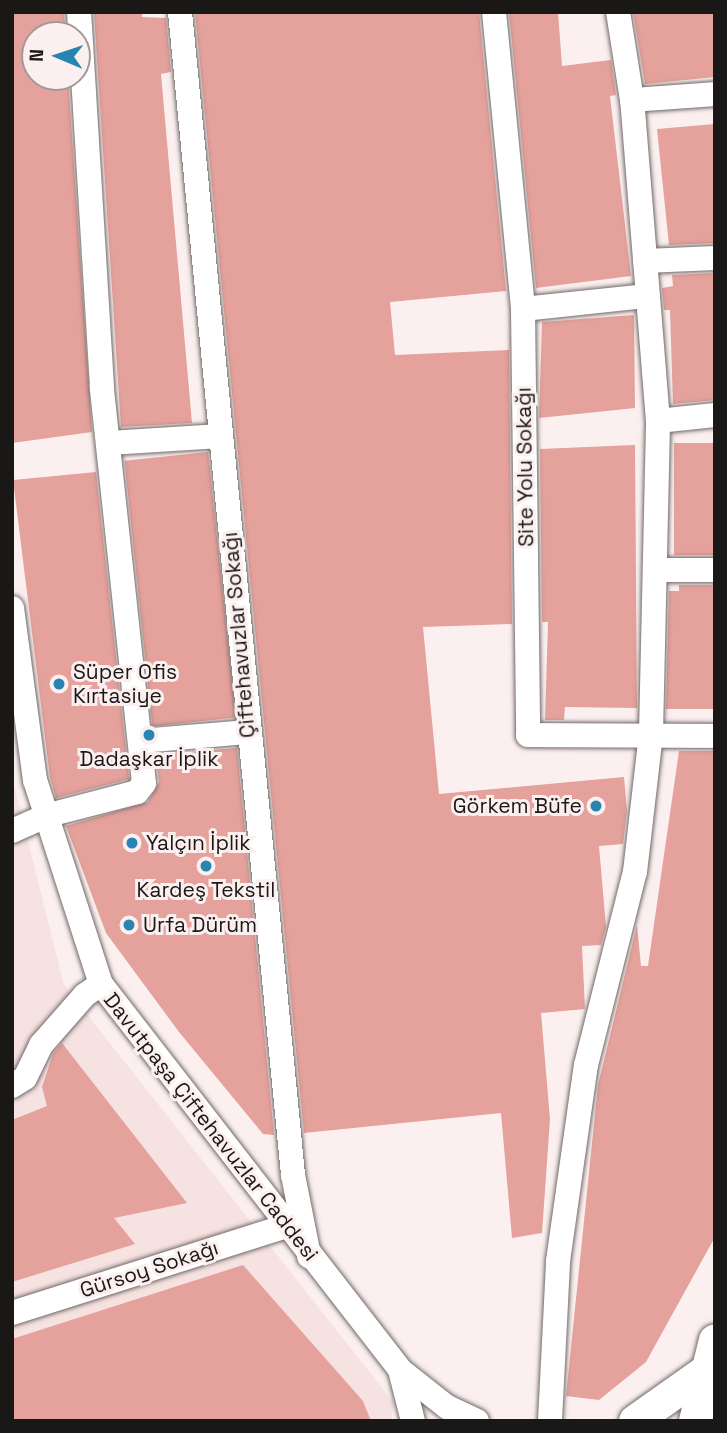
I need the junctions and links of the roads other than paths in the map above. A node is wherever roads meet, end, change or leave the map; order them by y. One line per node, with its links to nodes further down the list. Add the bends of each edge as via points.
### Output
1 (79, 12): 14 (street)
2 (180, 12): 13 (street, Çiftehavuzlar Sokağı)
3 (494, 12): 10 (street, Site Yolu Sokağı)
4 (618, 12): 6 (street)
5 (715, 94): 6 (street)
6 (632, 100): 8 (street)
7 (715, 258): 8 (street)
8 (645, 261): 9 (street)
9 (647, 296): 10 (street); 12 (street)
10 (523, 309): 19 (street, Site Yolu Sokağı, via 528,735)
11 (715, 415): 12 (street)
12 (658, 421): 15 (street)
13 (221, 436): 14 (street); 18 (street, Çiftehavuzlar Sokağı)
14 (109, 443): 21 (street)
15 (657, 570): 16 (street); 19 (street)
16 (715, 570)
17 (12, 608): 22 (street, Davutpaşa Çiftehavuzlar Caddesi, via 35,780)
18 (248, 732): 21 (street); 27 (street, Çiftehavuzlar Sokağı, via 293,1175)
19 (651, 733): 20 (street, Site Yolu Sokağı); 34 (street, via 635,872 582,1091 558,1261)
20 (715, 736)
21 (140, 741): 22 (street, via 144,773 139,790)
22 (45, 816): 23 (street); 24 (street, Davutpaşa Çiftehavuzlar Caddesi)
23 (12, 831)
24 (101, 984): 25 (street, via 85,995 41,1045 25,1078); 26 (street, Davutpaşa Çiftehavuzlar Caddesi)
25 (12, 1086)
26 (286, 1226): 27 (street, Davutpaşa Çiftehavuzlar Caddesi); 28 (street, Gürsoy Sokağı)
27 (309, 1256): 30 (street, Davutpaşa Çiftehavuzlar Caddesi)
28 (12, 1313)
29 (715, 1340): 31 (main road)
30 (400, 1370): 32 (street); 33 (street, Davutpaşa Çiftehavuzlar Caddesi, via 447,1406)
31 (706, 1370): 35 (main road); 36 (main road)
32 (413, 1421)
33 (478, 1421)
34 (550, 1421)
35 (635, 1421)
36 (695, 1421)

